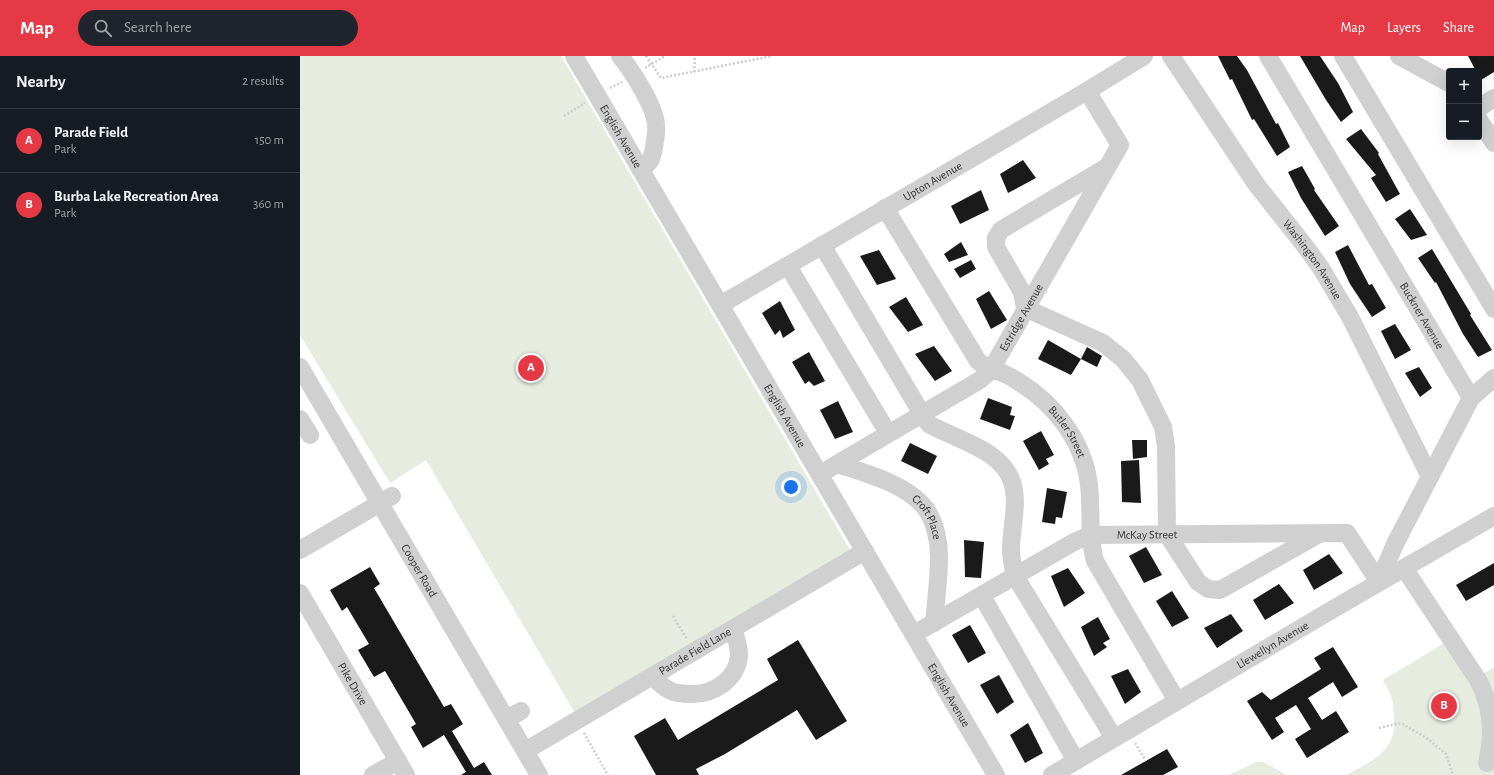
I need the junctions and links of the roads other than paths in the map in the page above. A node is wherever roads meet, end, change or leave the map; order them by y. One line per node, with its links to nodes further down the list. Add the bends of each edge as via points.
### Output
1 (574, 56): 15 (street, English Avenue)
2 (620, 56): 15 (street, via 649,103 656,125 653,154 648,164)
3 (1144, 56): 9 (street, Upton Avenue)
4 (1172, 56): 32 (street, Washington Avenue, via 1256,184 1324,274 1350,317)
5 (1268, 56): 25 (street, Buckner Avenue)
6 (1343, 56): 21 (street)
7 (1398, 56): 8 (street)
8 (1446, 81)
9 (1087, 91): 14 (street, Estridge Avenue, via 1120,145); 16 (street, Upton Avenue)
10 (1494, 98): 11 (street)
11 (1482, 106)
12 (1482, 125): 13 (street)
13 (1494, 143)
14 (1107, 167): 20 (street, Estridge Avenue); 20 (street, via 1001,230 996,238 996,247 1022,292)
15 (640, 169): 19 (street, English Avenue)
16 (885, 208): 17 (street, Upton Avenue); 23 (street, Butler Street, via 978,361)
17 (822, 245): 18 (street, Upton Avenue); 26 (street)
18 (788, 266): 19 (street, Upton Avenue); 28 (street)
19 (720, 305): 31 (street, English Avenue)
20 (1025, 308): 23 (street, Estridge Avenue); 36 (street, via 1104,343 1123,359 1140,380 1163,427 1166,446)
21 (1494, 309)
22 (300, 367): 33 (street, Cooper Road)
23 (991, 370): 26 (street, Estridge Avenue, via 980,380); 37 (street, Butler Street, via 1001,372 1035,392 1058,414 1068,430 1078,448 1089,484)
24 (1494, 378): 25 (street)
25 (1471, 398): 32 (street)
26 (922, 414): 28 (street, Estridge Avenue); 41 (street, via 930,424 985,451 1007,472 1014,495 1011,548)
27 (300, 419): 29 (street)
28 (888, 433): 30 (street, Estridge Avenue)
29 (310, 435)
30 (837, 464): 31 (street, Estridge Avenue); 45 (street, Croft Place, via 884,480 914,498 926,510 934,526 939,554)
31 (820, 474): 39 (street, English Avenue)
32 (1430, 477): 42 (street, via 1395,544)
33 (386, 499): 38 (street); 51 (street, Cooper Road, via 514,715)
34 (1494, 516): 40 (street, Llewellyn Avenue)
35 (1321, 533): 36 (street, McKay Street); 36 (street, via 1220,590 1208,590 1198,582); 42 (street, McKay Street, via 1347,533)
36 (1167, 534): 37 (street, McKay Street)
37 (1090, 535): 41 (street, McKay Street); 49 (street, Butler Street, via 1095,561)
38 (300, 550)
39 (865, 551): 46 (street, Parade Field Lane); 47 (street, English Avenue)
40 (1404, 568): 42 (street, Llewellyn Avenue); 53 (street, via 1486,694 1494,731 1492,751)
41 (1015, 576): 44 (street, McKay Street); 50 (street)
42 (1379, 582): 49 (street, Llewellyn Avenue)
43 (300, 593): 54 (street, Pike Drive)
44 (982, 596): 45 (street, McKay Street); 52 (street)
45 (934, 623): 47 (street, McKay Street)
46 (733, 629): 48 (street, Parade Field Lane); 48 (street, via 739,655 736,666 732,675 715,689 700,694 670,691)
47 (914, 634): 57 (street, English Avenue)
48 (652, 676): 51 (street, Parade Field Lane)
49 (1177, 701): 50 (street, Llewellyn Avenue)
50 (1114, 738): 52 (street, Llewellyn Avenue)
51 (525, 751): 56 (street, Cooper Road)
52 (1076, 761): 58 (street, Llewellyn Avenue)
53 (1487, 763)
54 (402, 768): 55 (street)
55 (373, 775)
56 (539, 775)
57 (996, 775)
58 (1052, 775)

